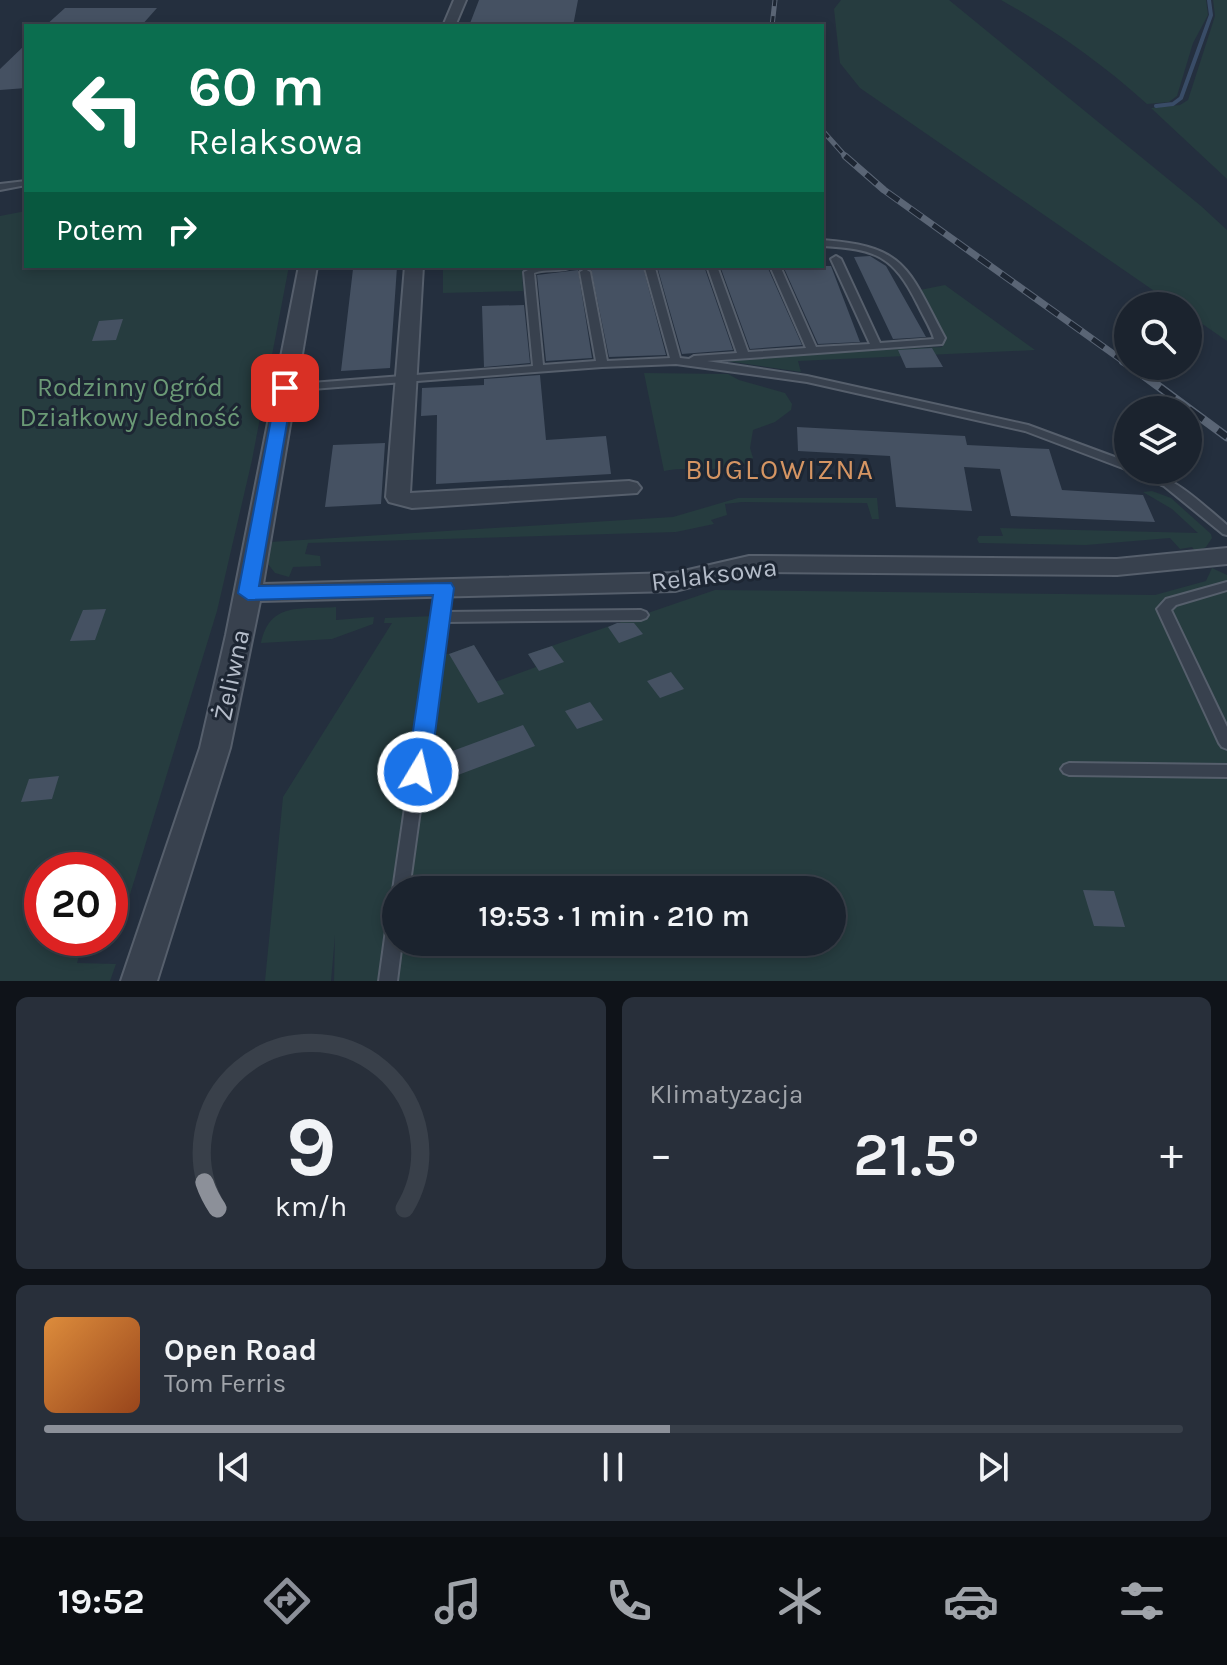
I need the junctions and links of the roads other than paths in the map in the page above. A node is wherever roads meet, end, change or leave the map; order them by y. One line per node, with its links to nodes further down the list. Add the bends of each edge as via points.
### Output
1 (460, 0): 2 (street)
2 (450, 24)
3 (24, 183): 4 (lane)
4 (0, 187)
5 (824, 243): 14 (lane, via 866,247 897,261 940,338 930,344)
6 (836, 259): 14 (lane)
7 (308, 268): 21 (street, Żeliwna)
8 (414, 268): 20 (street)
9 (539, 268): 19 (lane, via 529,272)
10 (650, 268): 17 (lane)
11 (713, 268): 16 (lane)
12 (776, 268): 15 (lane)
13 (585, 272): 18 (lane)
14 (877, 347): 15 (lane)
15 (812, 350): 16 (lane)
16 (743, 354): 17 (lane)
17 (682, 362): 18 (lane); 22 (lane, via 807,379 1028,428)
18 (602, 364): 19 (lane)
19 (538, 367): 20 (lane)
20 (406, 378): 21 (lane); 24 (street, via 396,492 404,500)
21 (285, 388): 29 (street, Żeliwna)
22 (1114, 461)
23 (1169, 484): 25 (lane)
24 (629, 488)
25 (1227, 531)
26 (1227, 556): 28 (street, Relaksowa, via 1117,567 749,564 675,582)
27 (1227, 586): 32 (lane, via 1171,602 1164,609)
28 (444, 588): 29 (street, Relaksowa); 31 (lane)
29 (248, 593): 37 (street, Żeliwna, via 215,748)
30 (641, 615): 31 (lane)
31 (442, 617): 35 (lane)
32 (1227, 743)
33 (1069, 769): 34 (lane)
34 (1227, 771)
35 (403, 876)
36 (391, 956): 38 (lane)
37 (139, 981)
38 (388, 981)

